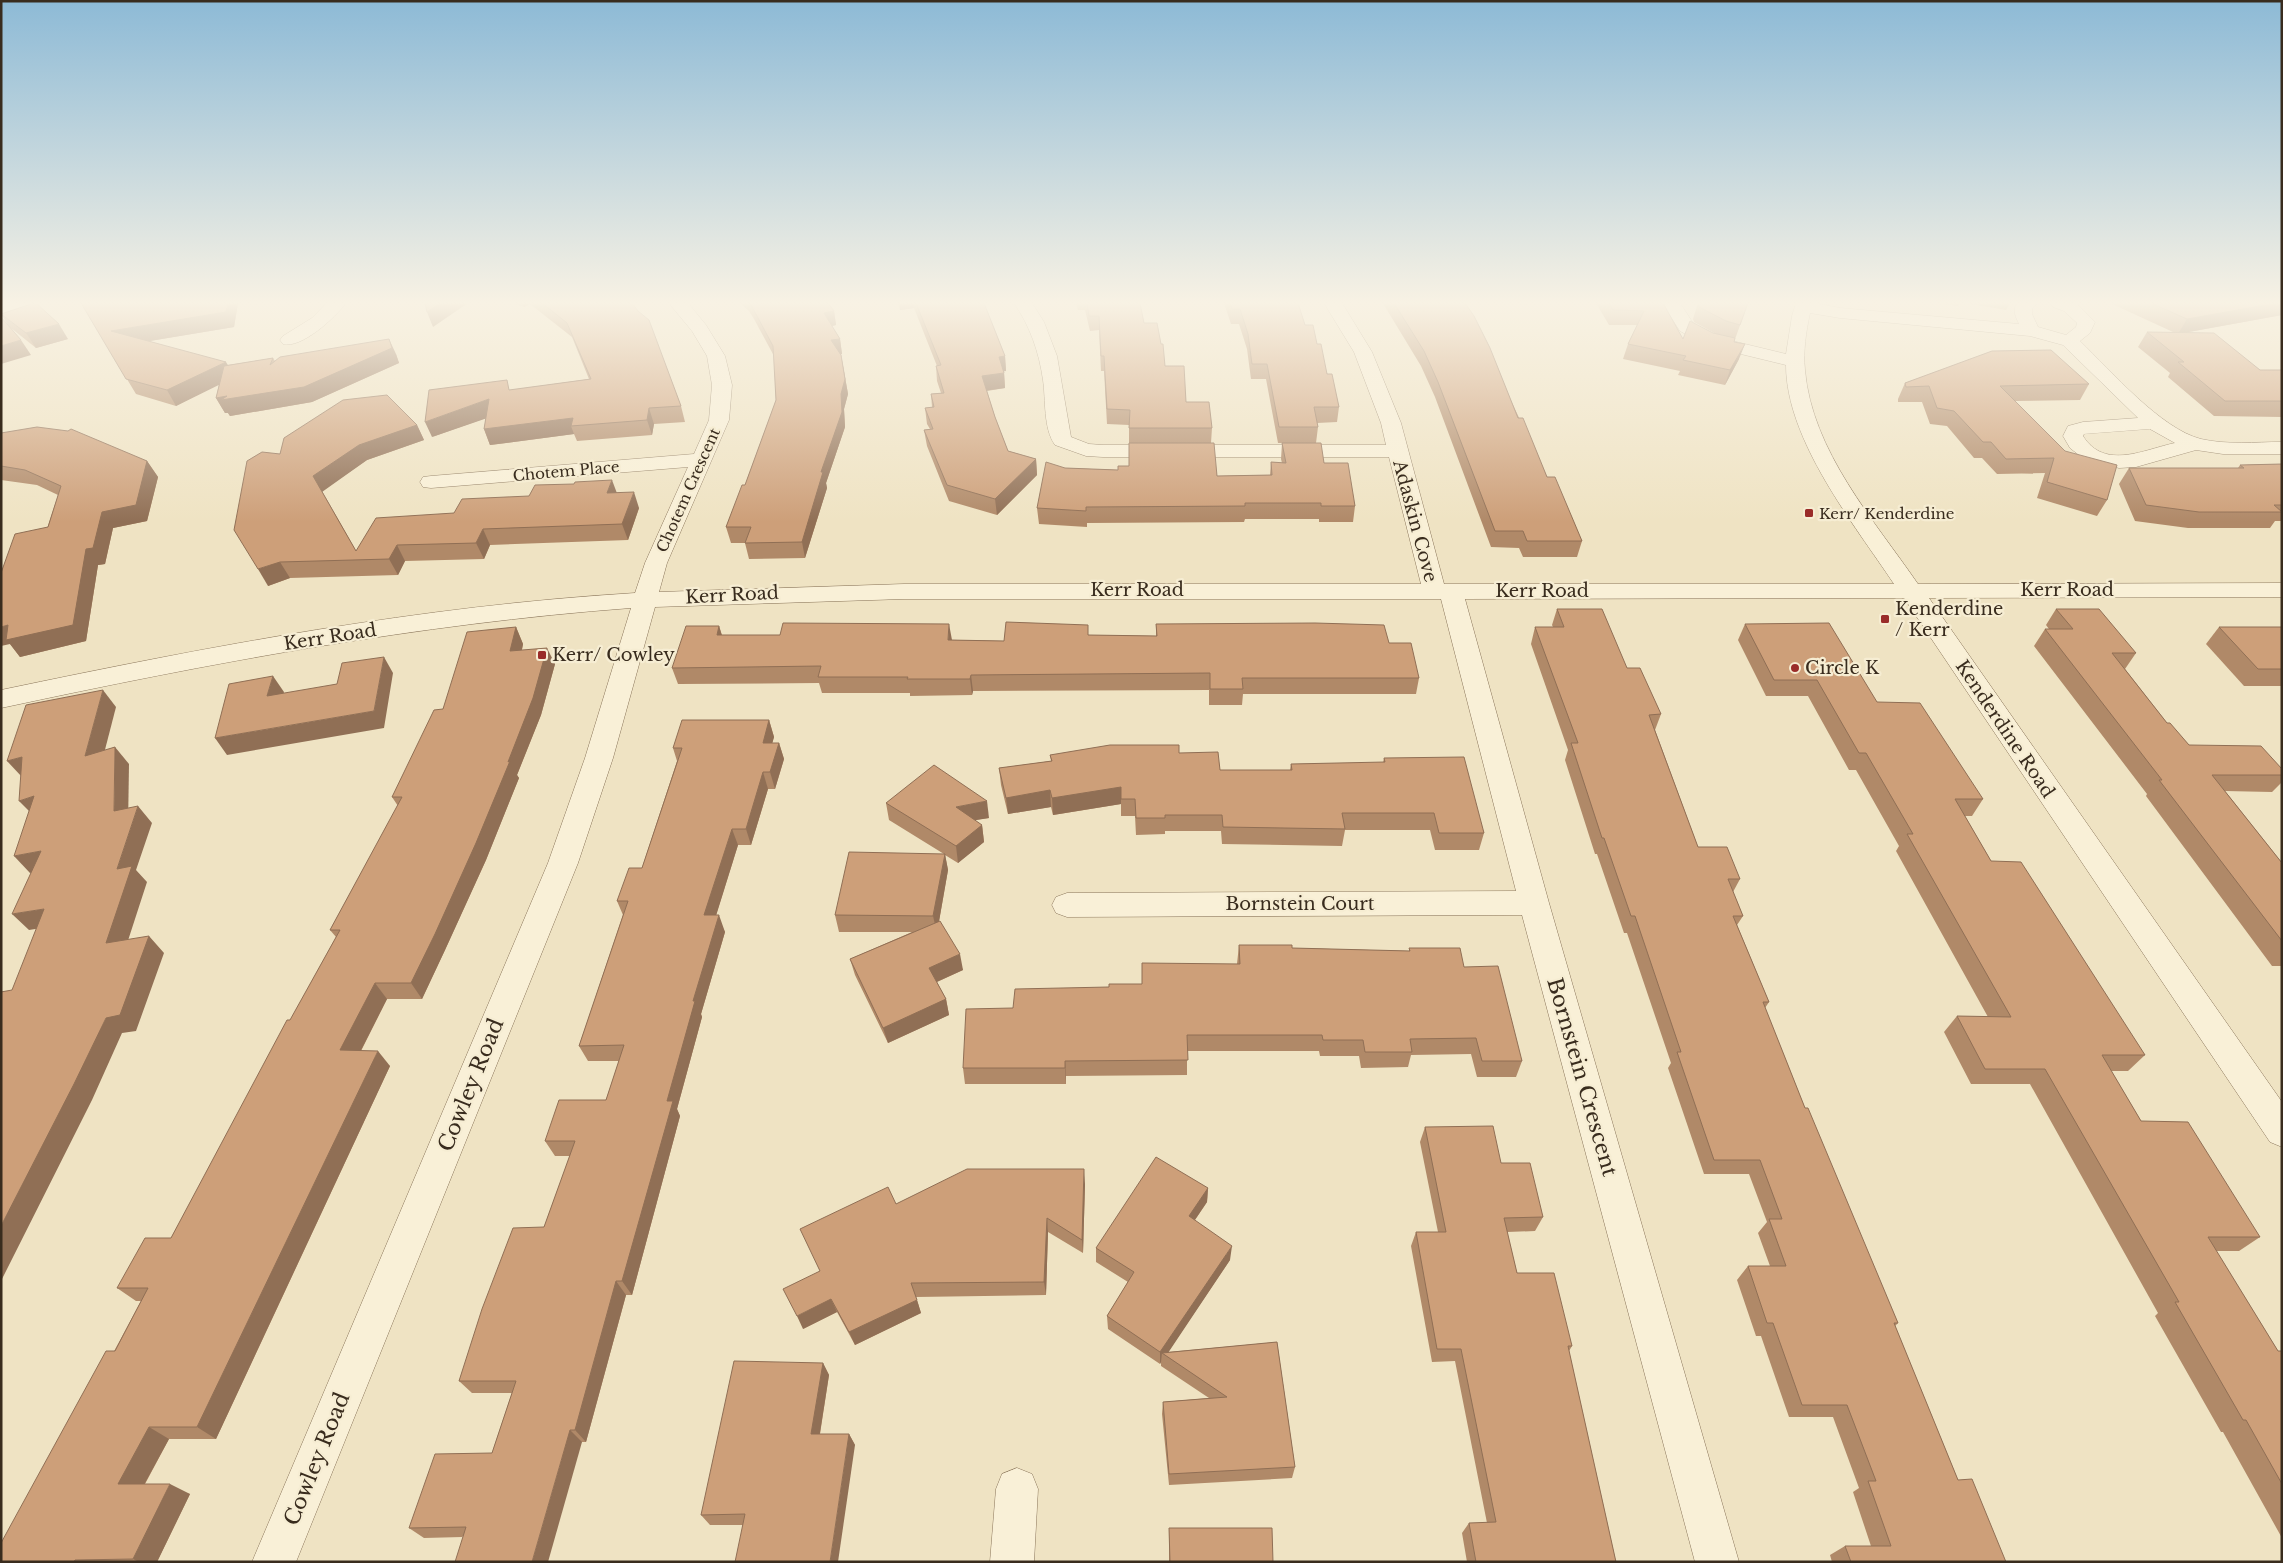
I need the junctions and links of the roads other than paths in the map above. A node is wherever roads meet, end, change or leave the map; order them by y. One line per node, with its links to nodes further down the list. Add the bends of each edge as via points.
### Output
1 (720, 376): 10 (street, Chotem Crescent, via 718,420)
2 (1052, 376): 9 (street, Adaskin Cove, via 1056,425 1062,441 1086,450)
3 (1374, 376): 9 (street, Adaskin Cove)
4 (1796, 376): 12 (street, Kenderdine Road, via 1798,393 1833,478)
5 (2105, 376): 6 (street)
6 (2154, 423): 7 (street); 7 (street, via 2082,428 2074,430 2073,436 2082,449 2124,462)
7 (2196, 444): 8 (street, via 2223,448)
8 (2282, 448)
9 (1397, 451): 14 (street, Adaskin Cove)
10 (701, 460): 11 (street, Chotem Place); 15 (street, Chotem Crescent, via 656,563)
11 (431, 482)
12 (1910, 590): 13 (street, Kerr Road); 14 (street, Kerr Road); 19 (street, Kenderdine Road)
13 (2282, 590)
14 (1442, 591): 15 (street, Kerr Road, via 792,592); 17 (street, Bornstein Crescent)
15 (646, 599): 16 (street, Kerr Road, via 518,610 322,637); 21 (street, Cowley Road, via 599,758 563,864)
16 (1, 699)
17 (1534, 903): 18 (street, Bornstein Court); 23 (street, Bornstein Crescent)
18 (1067, 905)
19 (2282, 1131)
20 (1017, 1489): 22 (street)
21 (274, 1562)
22 (1012, 1562)
23 (1717, 1562)

